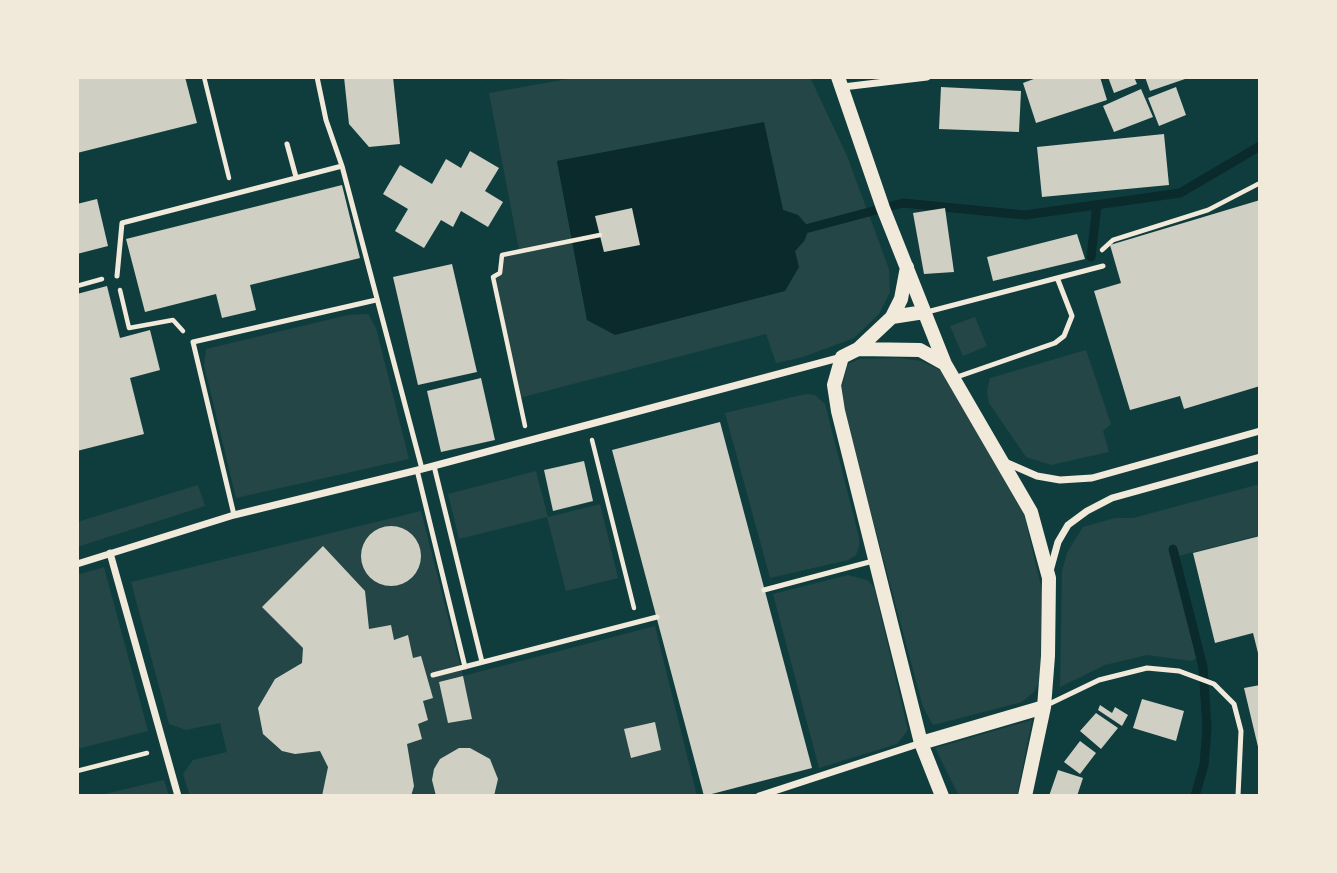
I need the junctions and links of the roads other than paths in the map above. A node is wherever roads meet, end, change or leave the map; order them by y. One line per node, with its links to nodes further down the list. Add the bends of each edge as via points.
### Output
1 (317, 77): 5 (lane)
2 (928, 77): 3 (street)
3 (840, 82): 7 (main road, via 871,177)
4 (287, 144): 6 (lane)
5 (342, 166): 6 (lane); 11 (lane)
6 (296, 177): 9 (lane, via 122,223)
7 (907, 265): 12 (main road); 13 (main road, via 901,299)
8 (1104, 266): 10 (lane)
9 (117, 275)
10 (1058, 280): 12 (lane); 17 (lane, via 1072,316 1064,336)
11 (376, 300): 22 (lane); 23 (lane, via 194,342)
12 (924, 312): 13 (main road); 16 (main road)
13 (892, 317): 14 (main road)
14 (858, 349): 15 (main road); 16 (main road, via 920,350)
15 (842, 357): 21 (street); 25 (main road, via 834,385 838,411)
16 (945, 364): 17 (main road)
17 (954, 379): 20 (main road)
18 (1260, 431): 20 (street, via 1093,478 1037,476)
19 (1260, 457): 27 (street, via 1112,498 1087,511 1068,525 1058,542)
20 (1005, 462): 27 (main road, via 1031,512)
21 (434, 466): 22 (street); 30 (lane)
22 (420, 470): 23 (street); 31 (lane)
23 (234, 515): 24 (street)
24 (110, 553): 26 (street); 35 (street)
25 (877, 561): 28 (lane); 34 (main road)
26 (77, 564)
27 (1049, 578): 33 (main road)
28 (764, 590)
29 (657, 617): 30 (lane)
30 (482, 663): 31 (lane)
31 (465, 667): 32 (lane)
32 (433, 675)
33 (1044, 707): 34 (main road); 38 (main road); 39 (lane, via 1099,680 1147,668 1214,684 1234,704 1241,731)
34 (921, 743): 36 (street); 37 (main road)
35 (178, 796)
36 (759, 796)
37 (942, 796)
38 (1025, 796)
39 (1238, 796)

